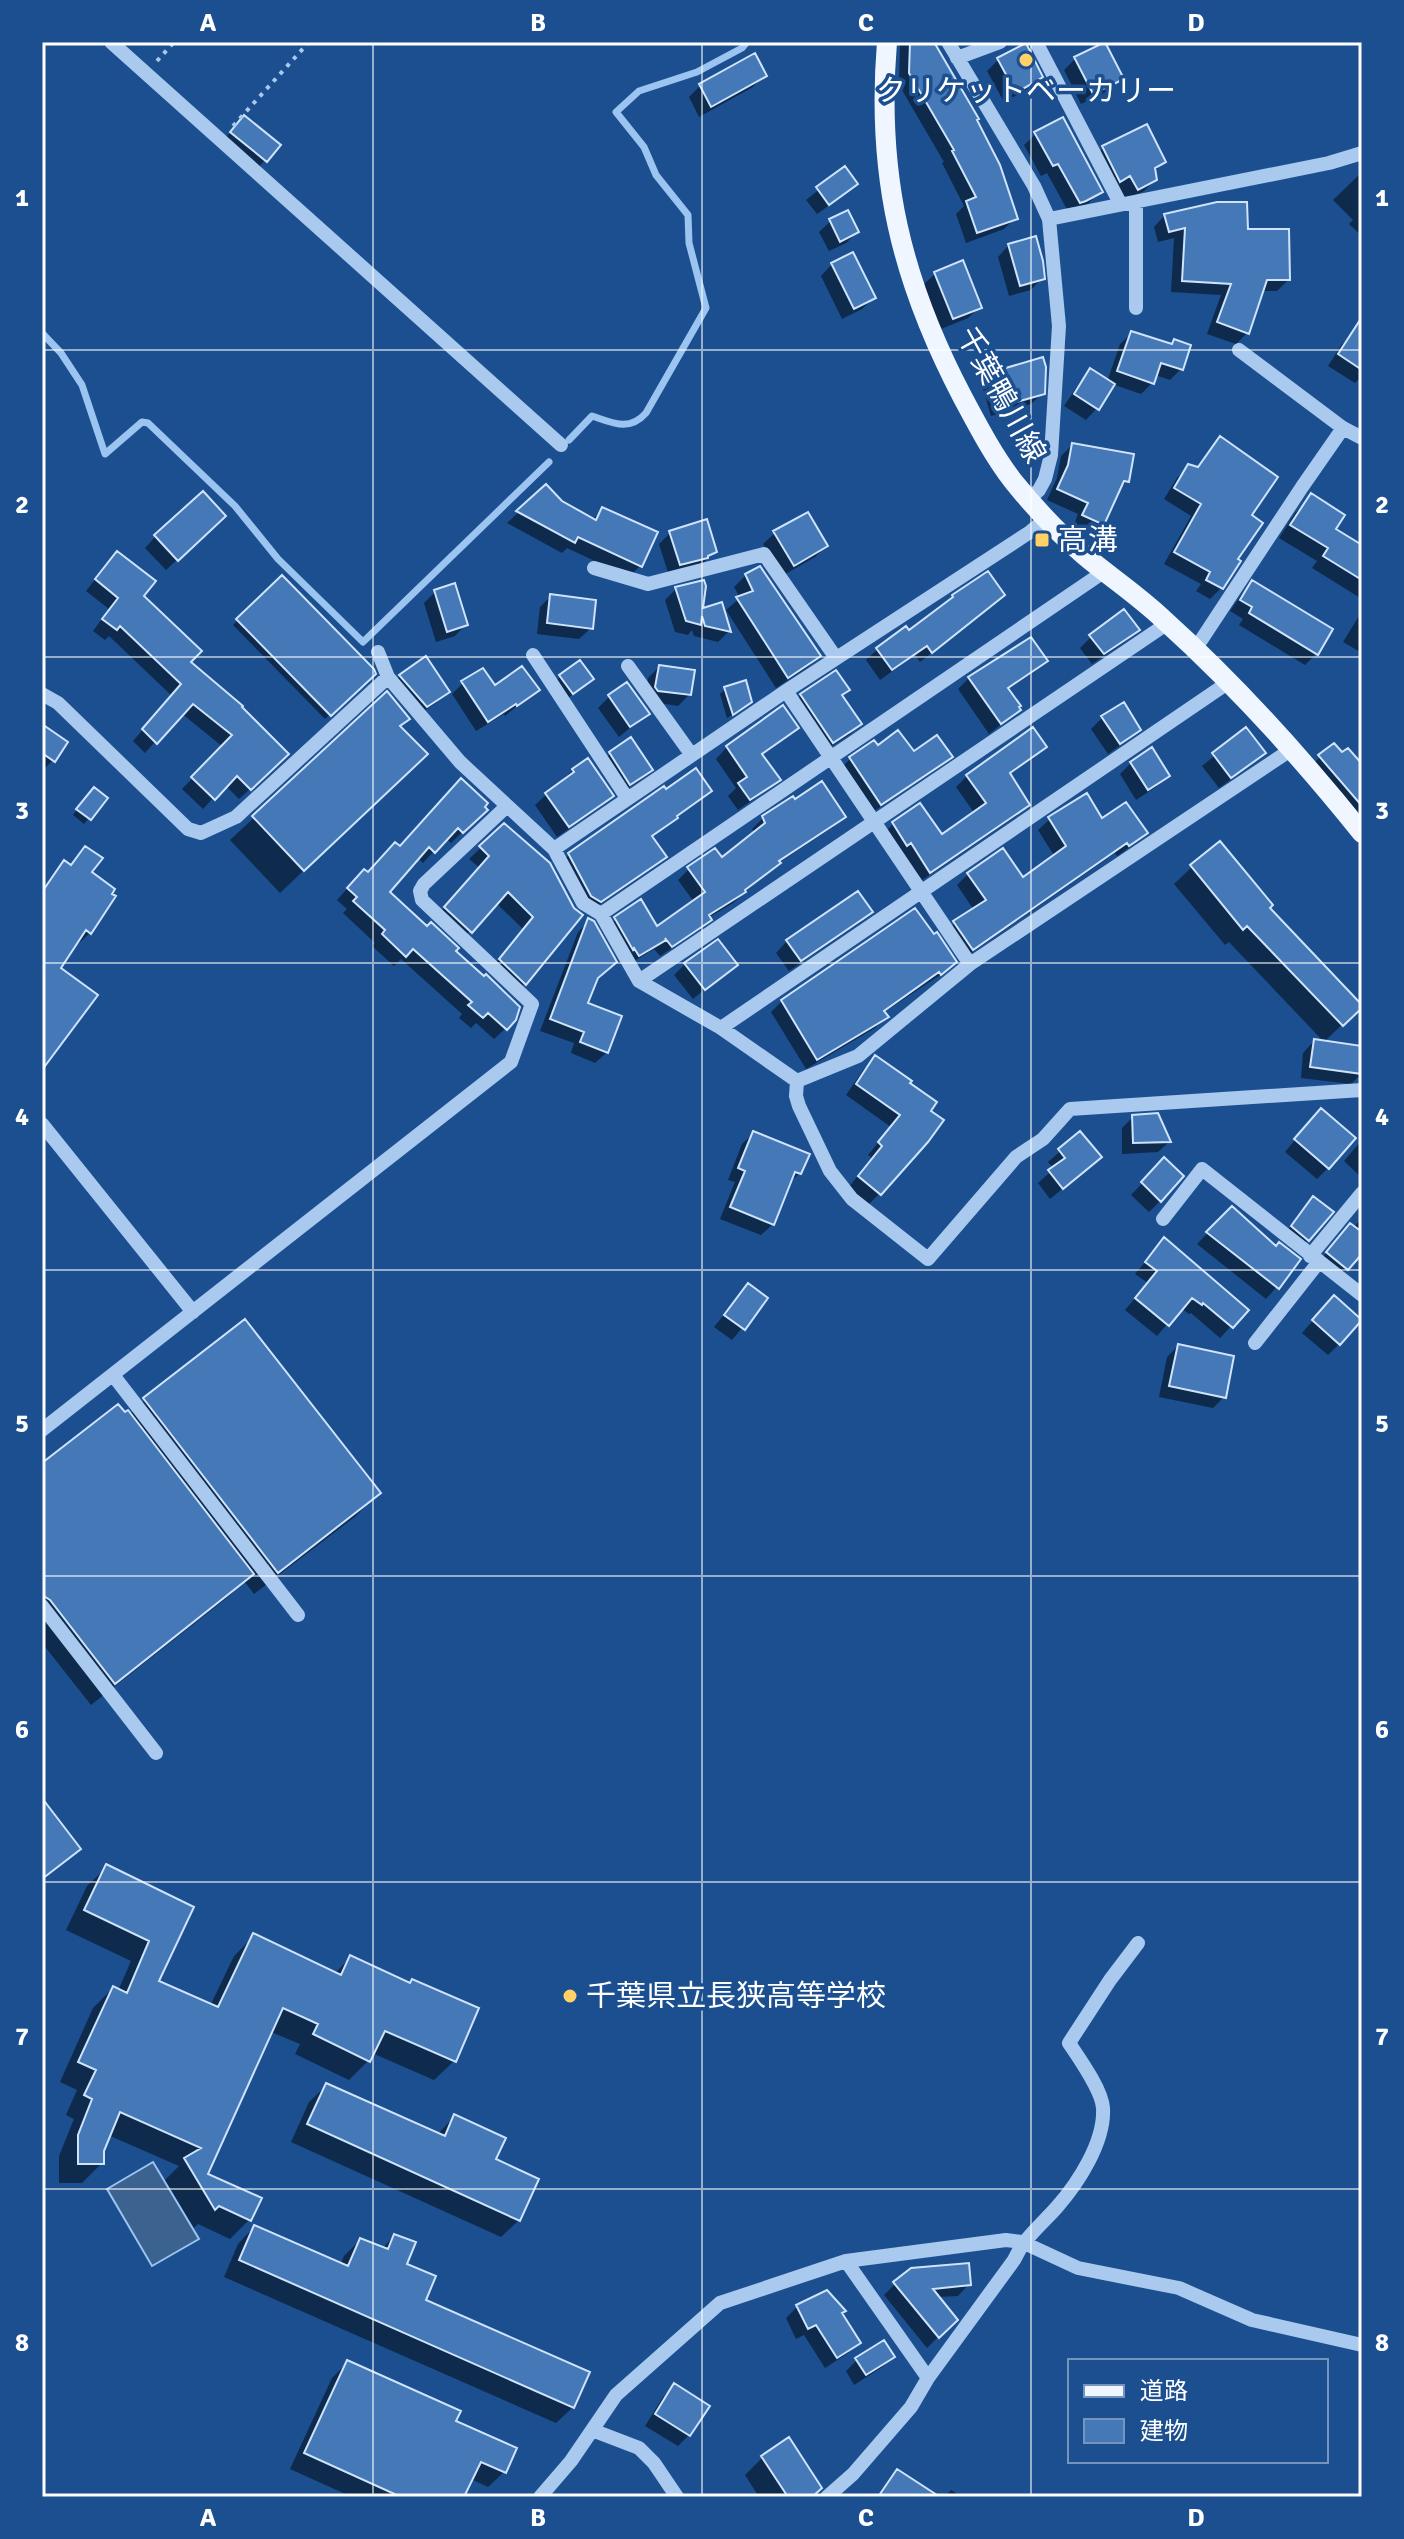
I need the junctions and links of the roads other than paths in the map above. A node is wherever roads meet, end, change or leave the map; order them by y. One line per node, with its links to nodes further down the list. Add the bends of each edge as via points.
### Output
1 (111, 42): 14 (street)
2 (887, 42): 15 (main road, 千葉鴨川線, via 885,154 908,269 967,406)
3 (948, 42): 6 (street)
4 (1000, 42): 6 (street)
5 (1036, 42): 8 (street)
6 (957, 58): 9 (street)
7 (1362, 153): 8 (street)
8 (1128, 203): 9 (street); 10 (street)
9 (1049, 219): 15 (street, via 1059,326 1051,455 1045,479)
10 (1136, 308)
11 (1239, 350): 12 (street)
12 (1343, 428): 13 (street); 20 (street)
13 (1362, 438)
14 (561, 445)
15 (1029, 499): 16 (main road, 千葉鴨川線)
16 (1046, 519): 18 (main road, 千葉鴨川線); 23 (street)
17 (594, 568): 23 (street, via 648,584 764,554)
18 (1105, 571): 19 (main road, 千葉鴨川線); 31 (street)
19 (1168, 623): 20 (main road, 千葉鴨川線); 34 (street)
20 (1196, 648): 26 (main road, 千葉鴨川線)
21 (378, 652): 25 (street)
22 (533, 655): 32 (street)
23 (836, 658): 27 (street)
24 (628, 666): 30 (street)
25 (388, 677): 28 (street, via 236,817 201,833 188,829 58,703); 33 (street, via 460,762)
26 (1229, 682): 29 (main road, 千葉鴨川線); 37 (street)
27 (786, 691): 30 (street); 31 (street)
28 (42, 694)
29 (1292, 749): 35 (main road, 千葉鴨川線); 39 (street)
30 (691, 754): 32 (street)
31 (830, 757): 34 (street); 38 (street)
32 (627, 798): 36 (street)
33 (507, 806): 36 (street); 49 (street, via 420,891 422,900 532,1004 511,1062)
34 (874, 823): 37 (street); 40 (street)
35 (1360, 825)
36 (554, 849): 38 (street, via 583,903)
37 (921, 892): 39 (street); 41 (street)
38 (601, 914): 40 (street)
39 (970, 964): 42 (street, via 858,1056)
40 (639, 981): 41 (street)
41 (721, 1028): 42 (street)
42 (797, 1081): 43 (street, via 799,1106 830,1171 852,1199 928,1259 1016,1157 1043,1139 1070,1109)
43 (1362, 1090)
44 (42, 1124): 49 (street)
45 (1362, 1193): 47 (street)
46 (1163, 1219): 47 (street, via 1202,1169)
47 (1314, 1259): 48 (street); 50 (street)
48 (1362, 1295)
49 (193, 1312): 51 (street)
50 (1255, 1343)
51 (113, 1375): 52 (street); 54 (street)
52 (42, 1430)
53 (42, 1606): 55 (street)
54 (298, 1615)
55 (156, 1753)
56 (1138, 1943): 57 (street, via 1069,2043 1104,2107 1099,2137 1080,2180)
57 (1022, 2242): 58 (street); 59 (street, via 1078,2268 1179,2288 1252,2320); 60 (street)
58 (846, 2261): 60 (street); 61 (street, via 720,2303 616,2395)
59 (1362, 2345)
60 (928, 2378): 64 (street, via 911,2407)
61 (592, 2430): 62 (street); 63 (street, via 639,2448)
62 (540, 2497)
63 (677, 2497)
64 (827, 2497)

